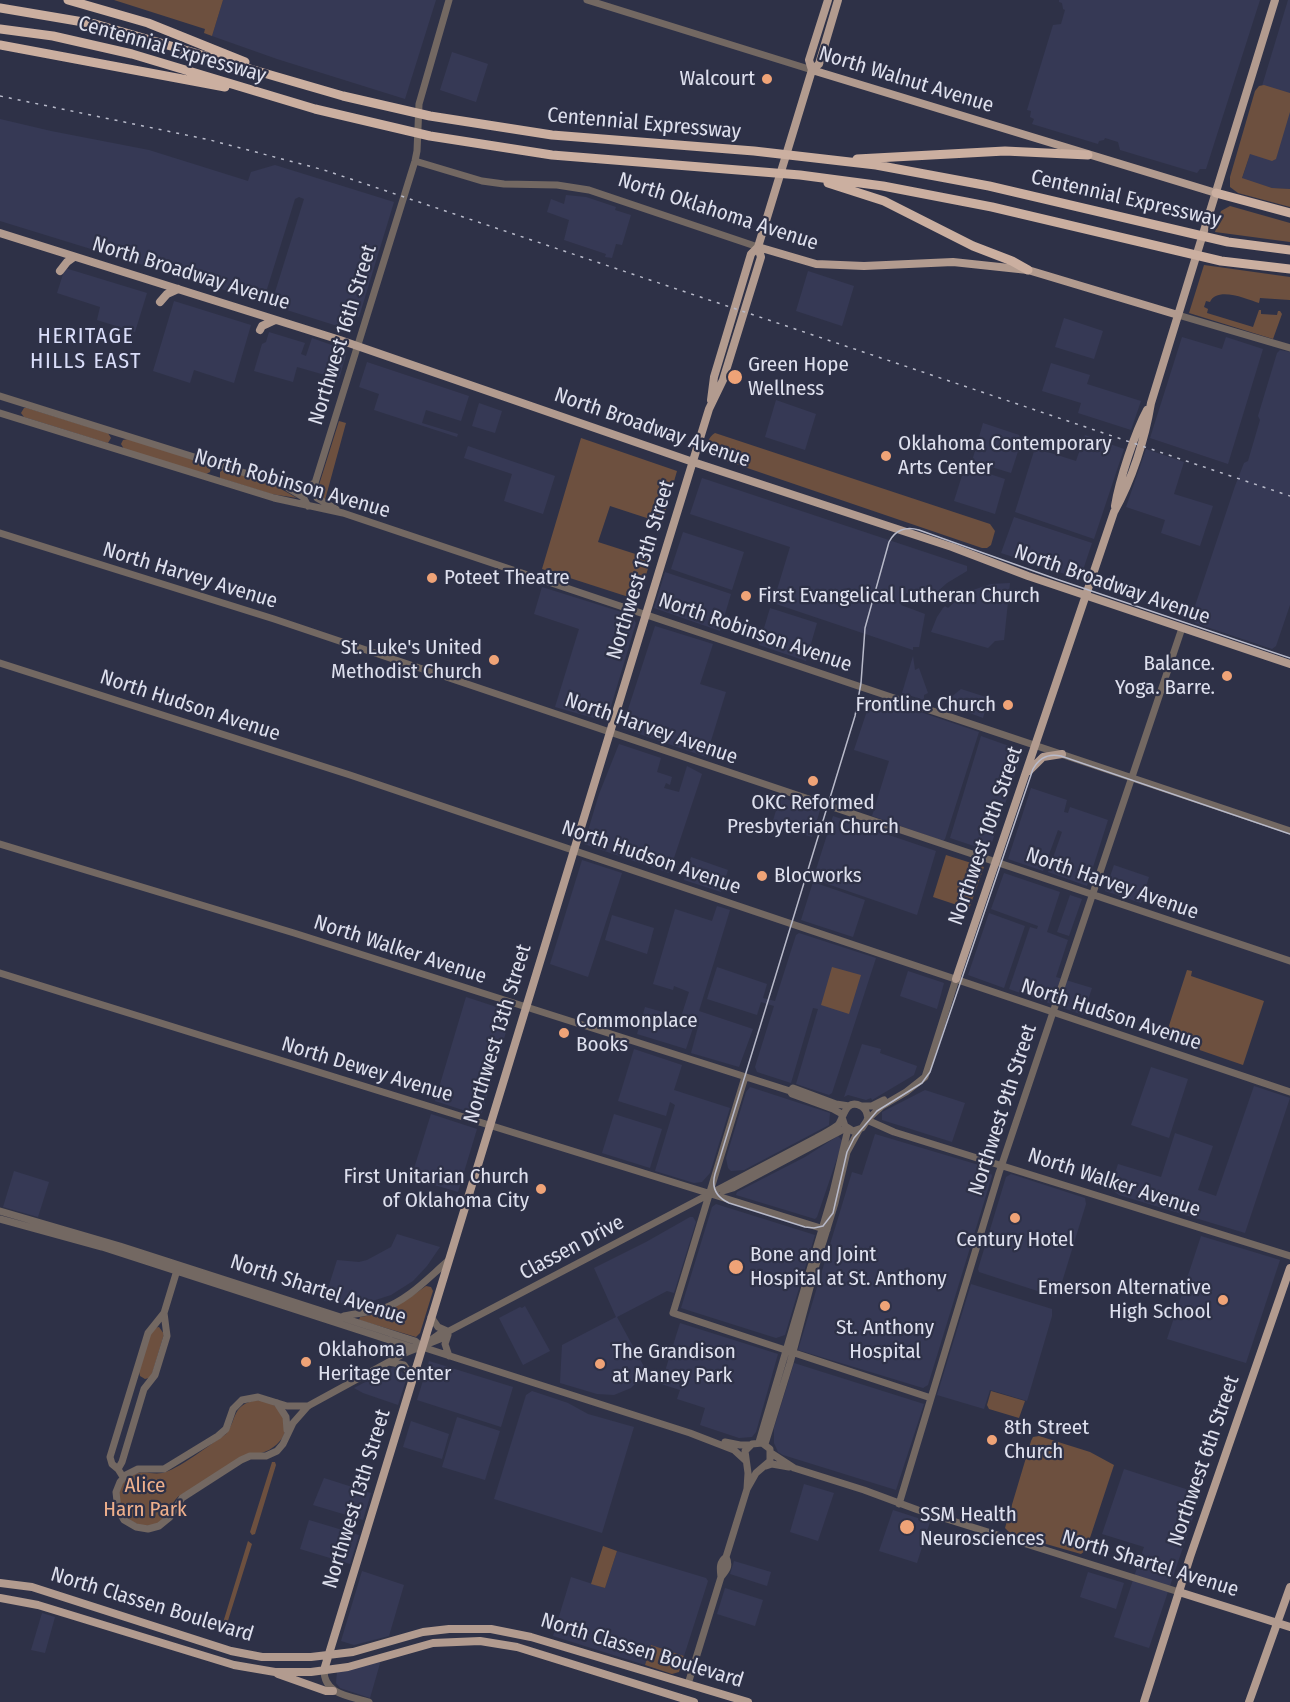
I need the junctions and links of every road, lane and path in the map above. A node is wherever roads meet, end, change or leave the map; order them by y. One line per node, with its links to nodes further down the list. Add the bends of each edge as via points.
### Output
1 (68, 0): 11 (highway, via 148,22)
2 (449, 0): 15 (street, Northwest 16th Street, via 419,104)
3 (586, 0): 10 (street, North Walnut Avenue)
4 (828, 0): 10 (main road, via 809,60)
5 (838, 0): 10 (main road, via 819,64)
6 (1275, 0): 17 (main road, Northwest 10th Street)
7 (0, 8): 11 (highway, Centennial Expressway, via 95,24)
8 (0, 29): 12 (highway, Centennial Expressway, via 107,48)
9 (0, 45): 12 (highway)
10 (812, 70): 13 (main road, North Walnut Avenue); 20 (main road, Northwest 13th Street)
11 (280, 78): 14 (highway, Centennial Expressway, via 391,108 512,130)
12 (260, 93): 16 (highway, Centennial Expressway, via 388,127 493,147)
13 (1089, 154): 14 (highway, via 1012,151); 17 (main road, North Walnut Avenue)
14 (842, 160): 21 (highway, Centennial Expressway, via 989,186 1228,242)
15 (415, 161): 20 (street, North Oklahoma Avenue, via 482,181 589,190); 31 (street, Northwest 16th Street)
16 (800, 175): 23 (highway, Centennial Expressway, via 959,200 1210,258); 24 (highway, via 875,197)
17 (1216, 193): 18 (highway); 28 (main road, Northwest 10th Street)
18 (1290, 213)
19 (0, 233): 22 (main road, North Broadway Avenue)
20 (758, 247): 24 (main road, North Oklahoma Avenue, via 816,264 864,266 954,261); 35 (main road, Northwest 13th Street, via 761,257 741,306 723,380 709,409)
21 (1290, 250)
22 (74, 257): 25 (main road); 26 (main road, North Broadway Avenue)
23 (1290, 269)
24 (1028, 270): 28 (main road, North Oklahoma Avenue)
25 (60, 271)
26 (178, 289): 27 (main road); 29 (main road, North Broadway Avenue)
27 (160, 302)
28 (1178, 315): 32 (street, North Oklahoma Avenue); 41 (main road, Northwest 10th Street, via 1142,441)
29 (275, 320): 30 (main road); 31 (main road, North Broadway Avenue)
30 (260, 330)
31 (357, 346): 35 (main road, North Broadway Avenue); 37 (street, Northwest 16th Street)
32 (1290, 348)
33 (0, 396): 36 (street, North Robinson Avenue)
34 (0, 413): 38 (street, North Robinson Avenue)
35 (693, 462): 41 (main road, North Broadway Avenue); 42 (main road, Northwest 13th Street)
36 (277, 483): 37 (street, via 302,488); 38 (street, via 302,496)
37 (315, 483): 39 (street, via 317,498)
38 (308, 506): 39 (street, North Robinson Avenue)
39 (343, 513): 42 (street, North Robinson Avenue)
40 (0, 533): 46 (street, North Harvey Avenue, via 274,619)
41 (1086, 595): 43 (main road, North Broadway Avenue); 47 (main road, Northwest 10th Street)
42 (646, 614): 46 (main road, Northwest 13th Street); 47 (street, North Robinson Avenue)
43 (1182, 628): 45 (main road, North Broadway Avenue); 50 (street, Northwest 9th Street)
44 (0, 663): 53 (street, North Hudson Avenue)
45 (1290, 664)
46 (610, 733): 53 (main road, Northwest 13th Street); 54 (street, North Harvey Avenue)
47 (1035, 745): 48 (street, North Robinson Avenue); 49 (main road, Northwest 10th Street)
48 (1062, 754): 49 (main road, via 1043,757); 50 (street, North Robinson Avenue)
49 (1025, 776): 54 (main road, Northwest 10th Street)
50 (1132, 778): 51 (street, North Robinson Avenue); 55 (street, Northwest 9th Street)
51 (1290, 831)
52 (0, 844): 59 (street, North Walker Avenue)
53 (574, 850): 58 (street, North Hudson Avenue); 59 (main road, Northwest 13th Street)
54 (996, 862): 55 (street, North Harvey Avenue); 58 (main road, Northwest 10th Street)
55 (1092, 895): 56 (street, North Harvey Avenue); 60 (street, Northwest 9th Street)
56 (1290, 961)
57 (0, 973): 68 (street, North Dewey Avenue)
58 (956, 979): 60 (street, North Hudson Avenue); 62 (street, Northwest 10th Street, via 928,1072)
59 (525, 1007): 61 (street, North Walker Avenue); 68 (main road, Northwest 13th Street)
60 (1053, 1013): 64 (street, North Hudson Avenue); 72 (street, Northwest 9th Street)
61 (745, 1077): 63 (street, North Walker Avenue); 73 (street)
62 (916, 1085): 65 (street, via 872,1106); 67 (street, Northwest 10th Street)
63 (790, 1091): 65 (street, North Walker Avenue, via 794,1088 839,1105); 66 (street, North Walker Avenue)
64 (1290, 1092)
65 (855, 1105): 66 (street, via 846,1108); 67 (street, via 865,1110)
66 (842, 1116): 69 (street); 73 (street, Classen Drive, via 835,1128)
67 (868, 1119): 70 (street); 71 (street, North Walker Avenue)
68 (489, 1125): 73 (street, North Dewey Avenue); 78 (main road, Northwest 13th Street)
69 (847, 1128): 70 (street); 73 (street, Classen Drive, via 733,1188); 76 (street)
70 (860, 1130): 71 (street, North Walker Avenue); 76 (street, via 847,1152)
71 (894, 1131): 72 (street, North Walker Avenue)
72 (1002, 1165): 77 (street, North Walker Avenue); 94 (street, Northwest 9th Street)
73 (709, 1194): 76 (street, North Dewey Avenue); 85 (street, Classen Drive); 88 (street, via 673,1313)
74 (0, 1211): 79 (street, North Shartel Avenue)
75 (0, 1219): 79 (street, North Shartel Avenue)
76 (824, 1229): 88 (street)
77 (1290, 1256)
78 (448, 1261): 82 (street, via 397,1302 379,1310); 83 (main road, Northwest 13th Street)
79 (177, 1268): 81 (street); 82 (street, North Shartel Avenue); 84 (street, North Shartel Avenue)
80 (1290, 1268): 111 (main road, Northwest 6th Street)
81 (164, 1312): 92 (street, via 148,1333); 93 (street, via 167,1336 155,1375)
82 (340, 1316): 84 (street); 87 (street, North Shartel Avenue, via 415,1341)
83 (431, 1317): 85 (street, via 438,1327); 87 (main road, Northwest 13th Street)
84 (330, 1321): 86 (street, North Shartel Avenue)
85 (449, 1331): 87 (street, Classen Drive, via 436,1335); 89 (street, via 445,1344)
86 (390, 1340): 87 (street, North Shartel Avenue); 90 (street, via 395,1346)
87 (420, 1348): 89 (street, North Shartel Avenue); 90 (street, Classen Drive); 91 (main road, Northwest 13th Street)
88 (789, 1351): 94 (street); 99 (street)
89 (449, 1356): 97 (street, North Shartel Avenue)
90 (392, 1361): 91 (street, via 404,1365); 96 (street, Classen Drive)
91 (413, 1378): 117 (main road, Northwest 13th Street)
92 (134, 1379): 93 (street); 105 (street, via 110,1457)
93 (148, 1383): 105 (street)
94 (931, 1398): 108 (street, Northwest 9th Street)
95 (277, 1403): 96 (street); 98 (street, via 286,1417); 106 (street, via 258,1397 242,1400 218,1436 164,1469 138,1468)
96 (308, 1406): 98 (street, Classen Drive)
97 (690, 1433): 100 (street, North Shartel Avenue); 102 (street, North Shartel Avenue, via 734,1450)
98 (287, 1434): 106 (street, Classen Drive, via 277,1450 242,1460 182,1498 167,1520 152,1528 132,1526 119,1513 116,1496)
99 (762, 1443): 100 (street); 101 (street)
100 (750, 1445): 102 (street, via 745,1453)
101 (771, 1453): 103 (street, via 770,1461); 104 (street, North Shartel Avenue)
102 (747, 1462): 103 (street, via 751,1467); 107 (street)
103 (763, 1467): 104 (street, North Shartel Avenue); 107 (street)
104 (794, 1468): 108 (street, North Shartel Avenue)
105 (118, 1469): 106 (street)
106 (123, 1478)
107 (747, 1489): 120 (street, via 726,1557 719,1567 721,1577)
108 (899, 1504): 111 (street, North Shartel Avenue)
109 (1, 1583): 115 (main road, North Classen Boulevard, via 46,1591)
110 (1290, 1587): 113 (main road)
111 (1179, 1592): 113 (main road, North Shartel Avenue); 126 (main road, Northwest 6th Street)
112 (0, 1598): 116 (main road, North Classen Boulevard, via 38,1605)
113 (1278, 1623): 114 (main road, North Shartel Avenue); 127 (main road)
114 (1290, 1627)
115 (197, 1641): 116 (main road); 117 (main road, North Classen Boulevard, via 262,1657)
116 (193, 1653): 119 (main road, North Classen Boulevard)
117 (328, 1656): 118 (main road, Northwest 13th Street); 120 (main road, North Classen Boulevard, via 423,1632 491,1629 531,1637)
118 (324, 1670): 119 (main road, North Classen Boulevard); 121 (street, via 325,1682); 122 (main road, North Classen Boulevard, via 433,1643 480,1641 517,1647)
119 (275, 1672): 121 (main road)
120 (688, 1684): 122 (main road); 125 (main road, North Classen Boulevard)
121 (333, 1691): 123 (street)
122 (684, 1700): 124 (main road, North Classen Boulevard)
123 (369, 1702)
124 (694, 1702)
125 (748, 1702)
126 (1144, 1702)
127 (1249, 1702)

